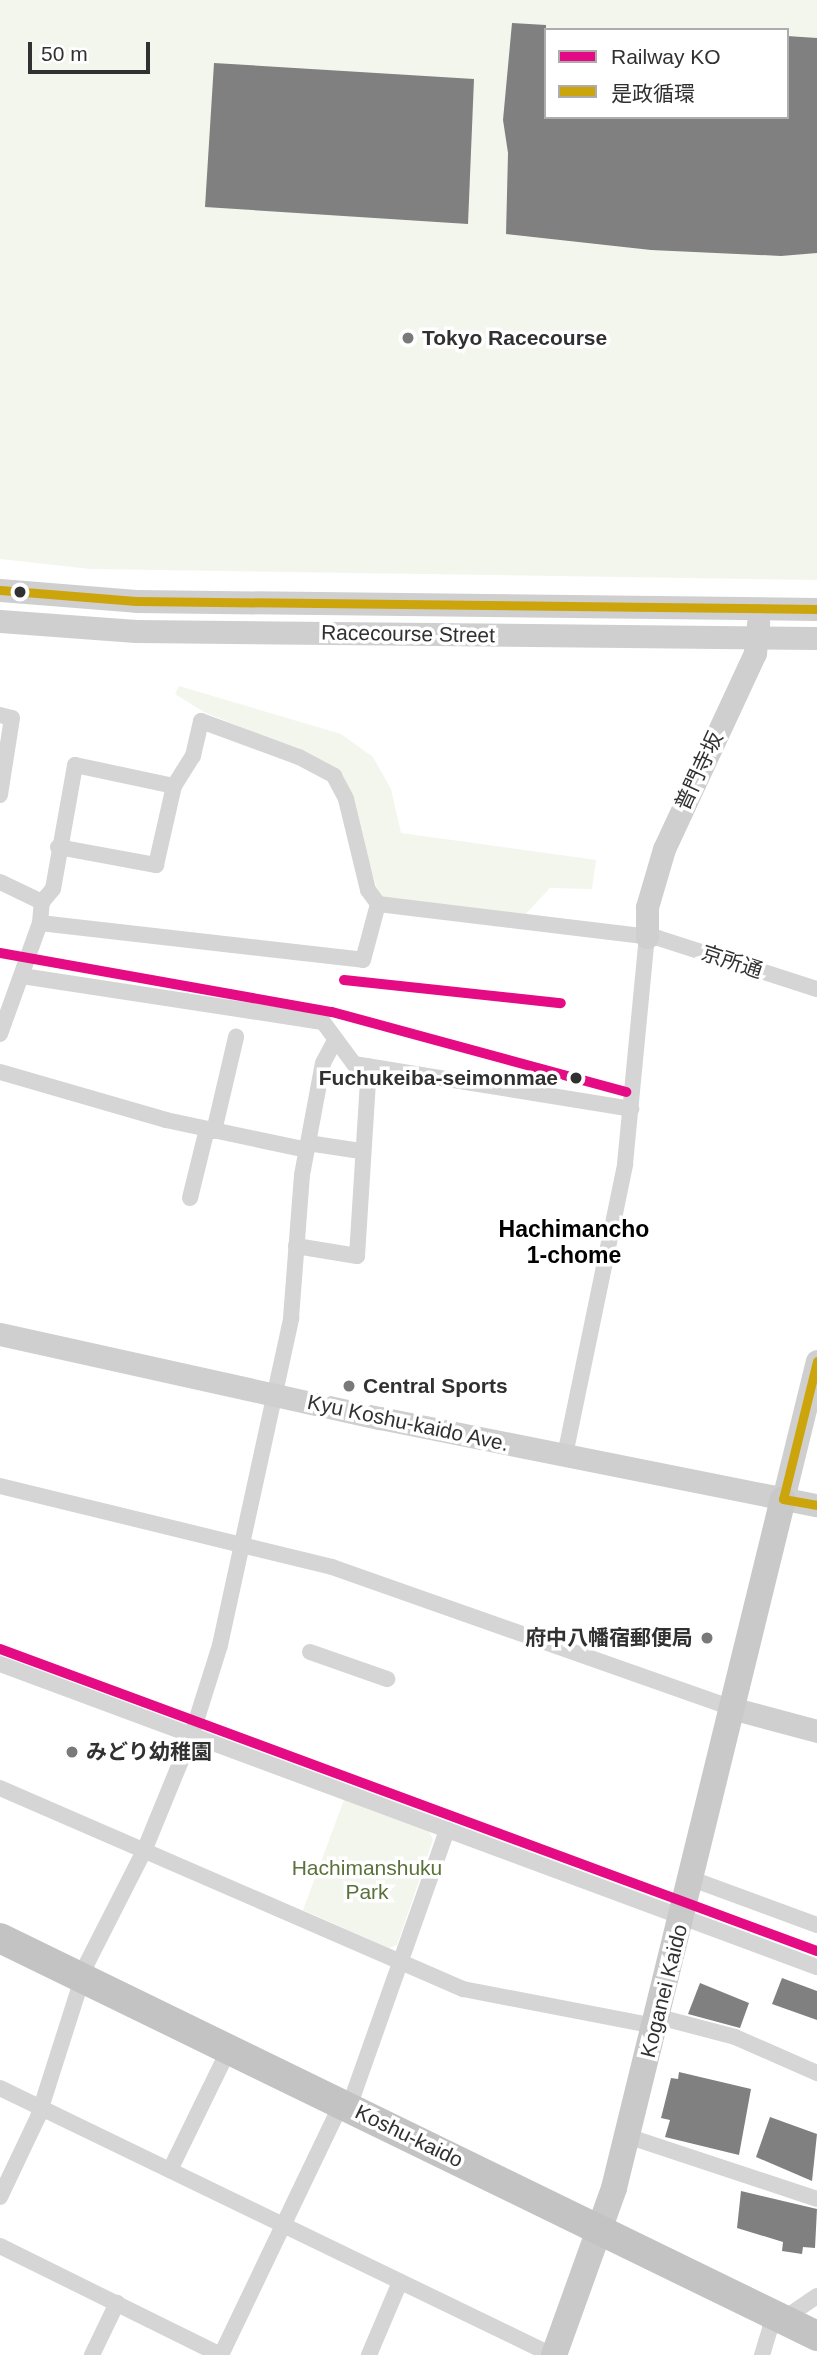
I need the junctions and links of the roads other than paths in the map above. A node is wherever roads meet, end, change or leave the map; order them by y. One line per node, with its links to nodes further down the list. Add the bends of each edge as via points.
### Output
1 (0, 590): 2 (street, Racecourse Street, via 102,600)
2 (439, 604): 3 (street, Racecourse Street); 6 (street)
3 (760, 608): 4 (street, Racecourse Street); 7 (street, 普門寺坂)
4 (817, 609)
5 (0, 621): 6 (street, Racecourse Street, via 136,631)
6 (439, 634): 7 (street, Racecourse Street)
7 (757, 637): 8 (street, Racecourse Street); 17 (street, 普門寺坂, via 755,653 664,849 647,906)
8 (817, 638)
9 (0, 715): 11 (street, via 12,718)
10 (174, 786): 12 (street, via 156,865); 12 (street, via 75,765); 15 (street, via 193,756 201,721 320,766 342,788 368,890)
11 (0, 794)
12 (58, 847): 14 (street, via 53,889)
13 (0, 882): 14 (street)
14 (42, 902): 16 (street)
15 (377, 904): 16 (street, via 363,960); 17 (street, 京所通)
16 (40, 923): 18 (street)
17 (646, 937): 19 (street, 京所通); 25 (street)
18 (22, 976): 20 (street); 22 (street, via 323,1022)
19 (817, 989)
20 (0, 1034)
21 (236, 1037): 26 (street)
22 (336, 1039): 23 (street, via 354,1064); 27 (street, via 323,1063)
23 (369, 1066): 25 (street); 28 (street)
24 (0, 1072): 26 (street)
25 (631, 1109): 34 (street, via 594,1329)
26 (210, 1130): 27 (street); 29 (street)
27 (308, 1147): 28 (street); 30 (street)
28 (360, 1151): 30 (street, via 357,1256)
29 (190, 1198)
30 (296, 1246): 33 (street, via 291,1318)
31 (0, 1335): 33 (street, Kyu Koshu-kaido Ave.)
32 (817, 1361): 36 (street)
33 (273, 1395): 34 (street, Kyu Koshu-kaido Ave.); 38 (street)
34 (565, 1455): 36 (street, Kyu Koshu-kaido Ave.)
35 (0, 1486): 38 (street)
36 (783, 1499): 37 (street, Kyu Koshu-kaido Ave.); 42 (main road, Koganei Kaido)
37 (817, 1505)
38 (242, 1543): 42 (street, via 415,1593); 44 (street, via 220,1644)
39 (310, 1652): 41 (street)
40 (0, 1664): 44 (street)
41 (387, 1679)
42 (735, 1709): 43 (street); 48 (main road, Koganei Kaido)
43 (817, 1731)
44 (192, 1734): 46 (street); 47 (street)
45 (0, 1788): 47 (street)
46 (447, 1830): 49 (street); 53 (street)
47 (144, 1851): 53 (street); 55 (street)
48 (692, 1879): 49 (main road, Koganei Kaido); 51 (street)
49 (683, 1918): 54 (street); 56 (main road, Koganei Kaido)
50 (0, 1921): 55 (highway, Koshu-kaido)
51 (817, 1925)
52 (0, 1938): 55 (highway, Koshu-kaido)
53 (399, 1961): 56 (street, via 463,1989); 60 (street)
54 (817, 1967)
55 (85, 1970): 57 (highway, Koshu-kaido); 60 (highway, Koshu-kaido); 61 (street)
56 (657, 2022): 58 (street, via 735,2037); 62 (main road, Koganei Kaido)
57 (229, 2049): 60 (highway, Koshu-kaido); 63 (street)
58 (817, 2073)
59 (0, 2088): 61 (street)
60 (348, 2101): 66 (highway, Koshu-kaido); 67 (street)
61 (41, 2107): 63 (street); 64 (street)
62 (627, 2136): 65 (street); 66 (main road, Koganei Kaido)
63 (170, 2170): 67 (street)
64 (0, 2197)
65 (817, 2199)
66 (604, 2222): 71 (highway, Koshu-kaido); 76 (main road, Koganei Kaido)
67 (283, 2225): 69 (street); 74 (street)
68 (0, 2246): 70 (street)
69 (400, 2282): 75 (street); 76 (street)
70 (117, 2303): 73 (street); 74 (street)
71 (804, 2310): 72 (highway, Koshu-kaido); 77 (street, via 770,2328)
72 (817, 2336)
73 (92, 2355)
74 (221, 2355)
75 (369, 2355)
76 (553, 2355)
77 (762, 2355)

